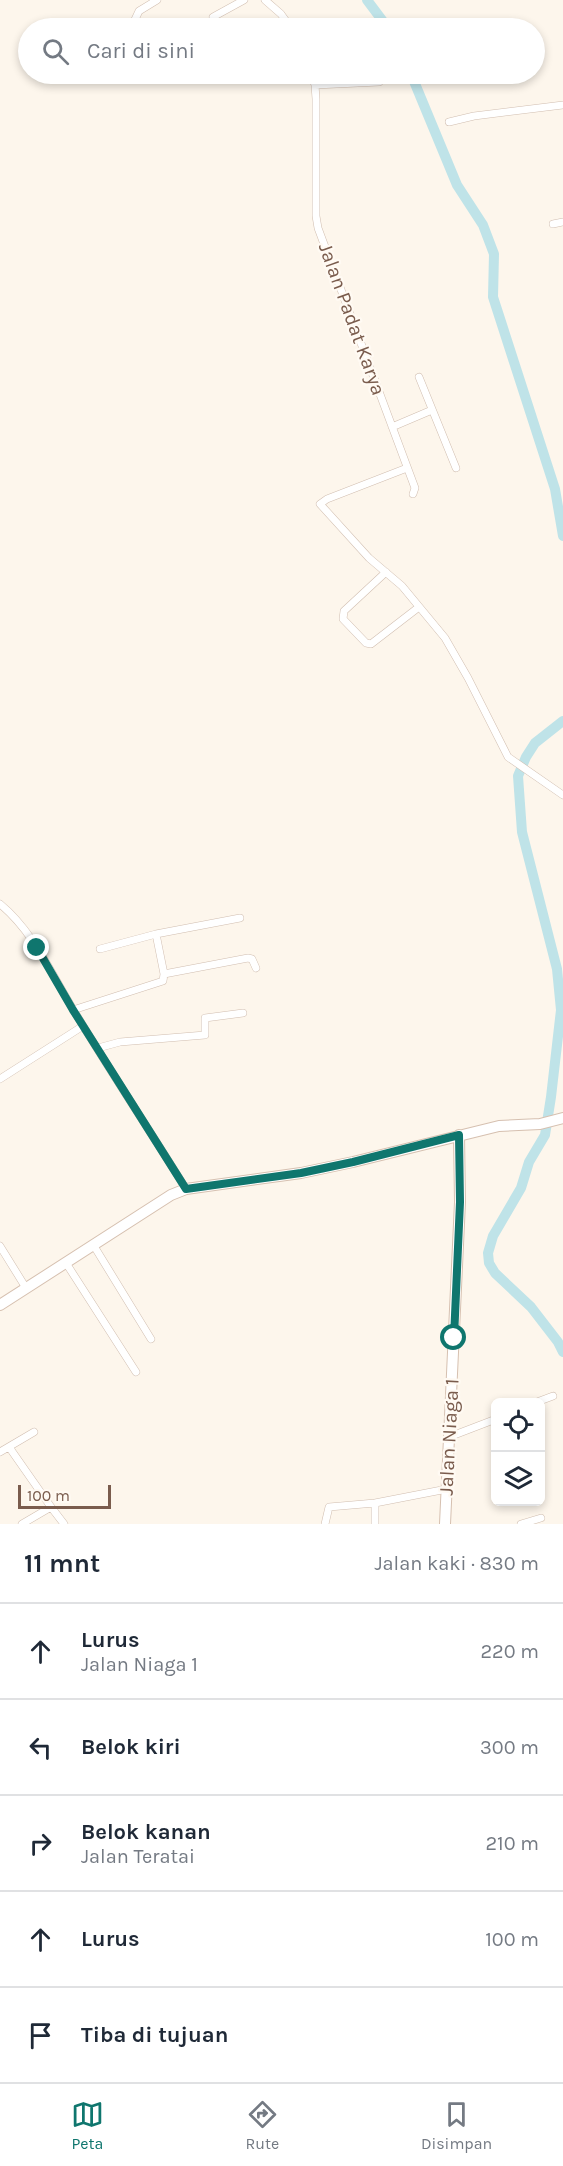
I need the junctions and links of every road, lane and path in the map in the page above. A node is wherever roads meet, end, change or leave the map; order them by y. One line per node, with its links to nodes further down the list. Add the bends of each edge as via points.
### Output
1 (157, 0): 5 (street, via 139,11)
2 (244, 0): 4 (street)
3 (265, 0): 6 (street)
4 (213, 17)
5 (136, 18)
6 (284, 18)
7 (336, 84): 8 (street)
8 (315, 85): 15 (street, Jalan Padat Karya, via 316,216)
9 (563, 105): 10 (street)
10 (449, 122)
11 (563, 222): 12 (street)
12 (553, 224)
13 (419, 377): 14 (street)
14 (432, 410): 15 (street); 17 (street)
15 (392, 427): 16 (street, Jalan Padat Karya)
16 (407, 468): 18 (street, Jalan Padat Karya, via 415,488); 19 (street, via 320,504 352,542)
17 (456, 468)
18 (413, 494)
19 (386, 572): 20 (street); 20 (street, via 344,610 343,619 371,644)
20 (418, 607): 21 (street, via 445,638 504,751 514,763)
21 (563, 795)
22 (0, 904): 28 (street, via 17,919 37,948)
23 (240, 918): 24 (street)
24 (156, 934): 25 (street); 27 (street)
25 (100, 949)
26 (256, 968): 27 (street, via 250,958)
27 (164, 974): 28 (street, via 162,983)
28 (73, 1010): 30 (street)
29 (243, 1014): 31 (street, via 205,1018 205,1035 120,1042)
30 (84, 1026): 31 (street); 32 (street)
31 (98, 1048): 35 (street)
32 (0, 1079)
33 (562, 1119): 34 (street)
34 (459, 1135): 35 (street, via 301,1173); 47 (street, Jalan Niaga 1, via 460,1202)
35 (186, 1189): 37 (street)
36 (0, 1246): 39 (street)
37 (94, 1246): 38 (street); 41 (street)
38 (66, 1263): 39 (street); 42 (street)
39 (26, 1288): 40 (street)
40 (0, 1305)
41 (151, 1339)
42 (136, 1372)
43 (554, 1396): 44 (street)
44 (545, 1399)
45 (491, 1421): 47 (street)
46 (34, 1432): 48 (street)
47 (449, 1437): 50 (street, Jalan Niaga 1)
48 (9, 1447): 49 (street); 52 (street)
49 (0, 1452)
50 (447, 1489): 51 (street); 58 (street, Jalan Niaga 1)
51 (375, 1503): 56 (street, via 329,1507); 57 (street)
52 (51, 1507): 54 (street); 55 (street)
53 (541, 1518): 59 (street)
54 (22, 1524)
55 (64, 1524)
56 (325, 1524)
57 (375, 1524)
58 (445, 1524)
59 (520, 1524)

